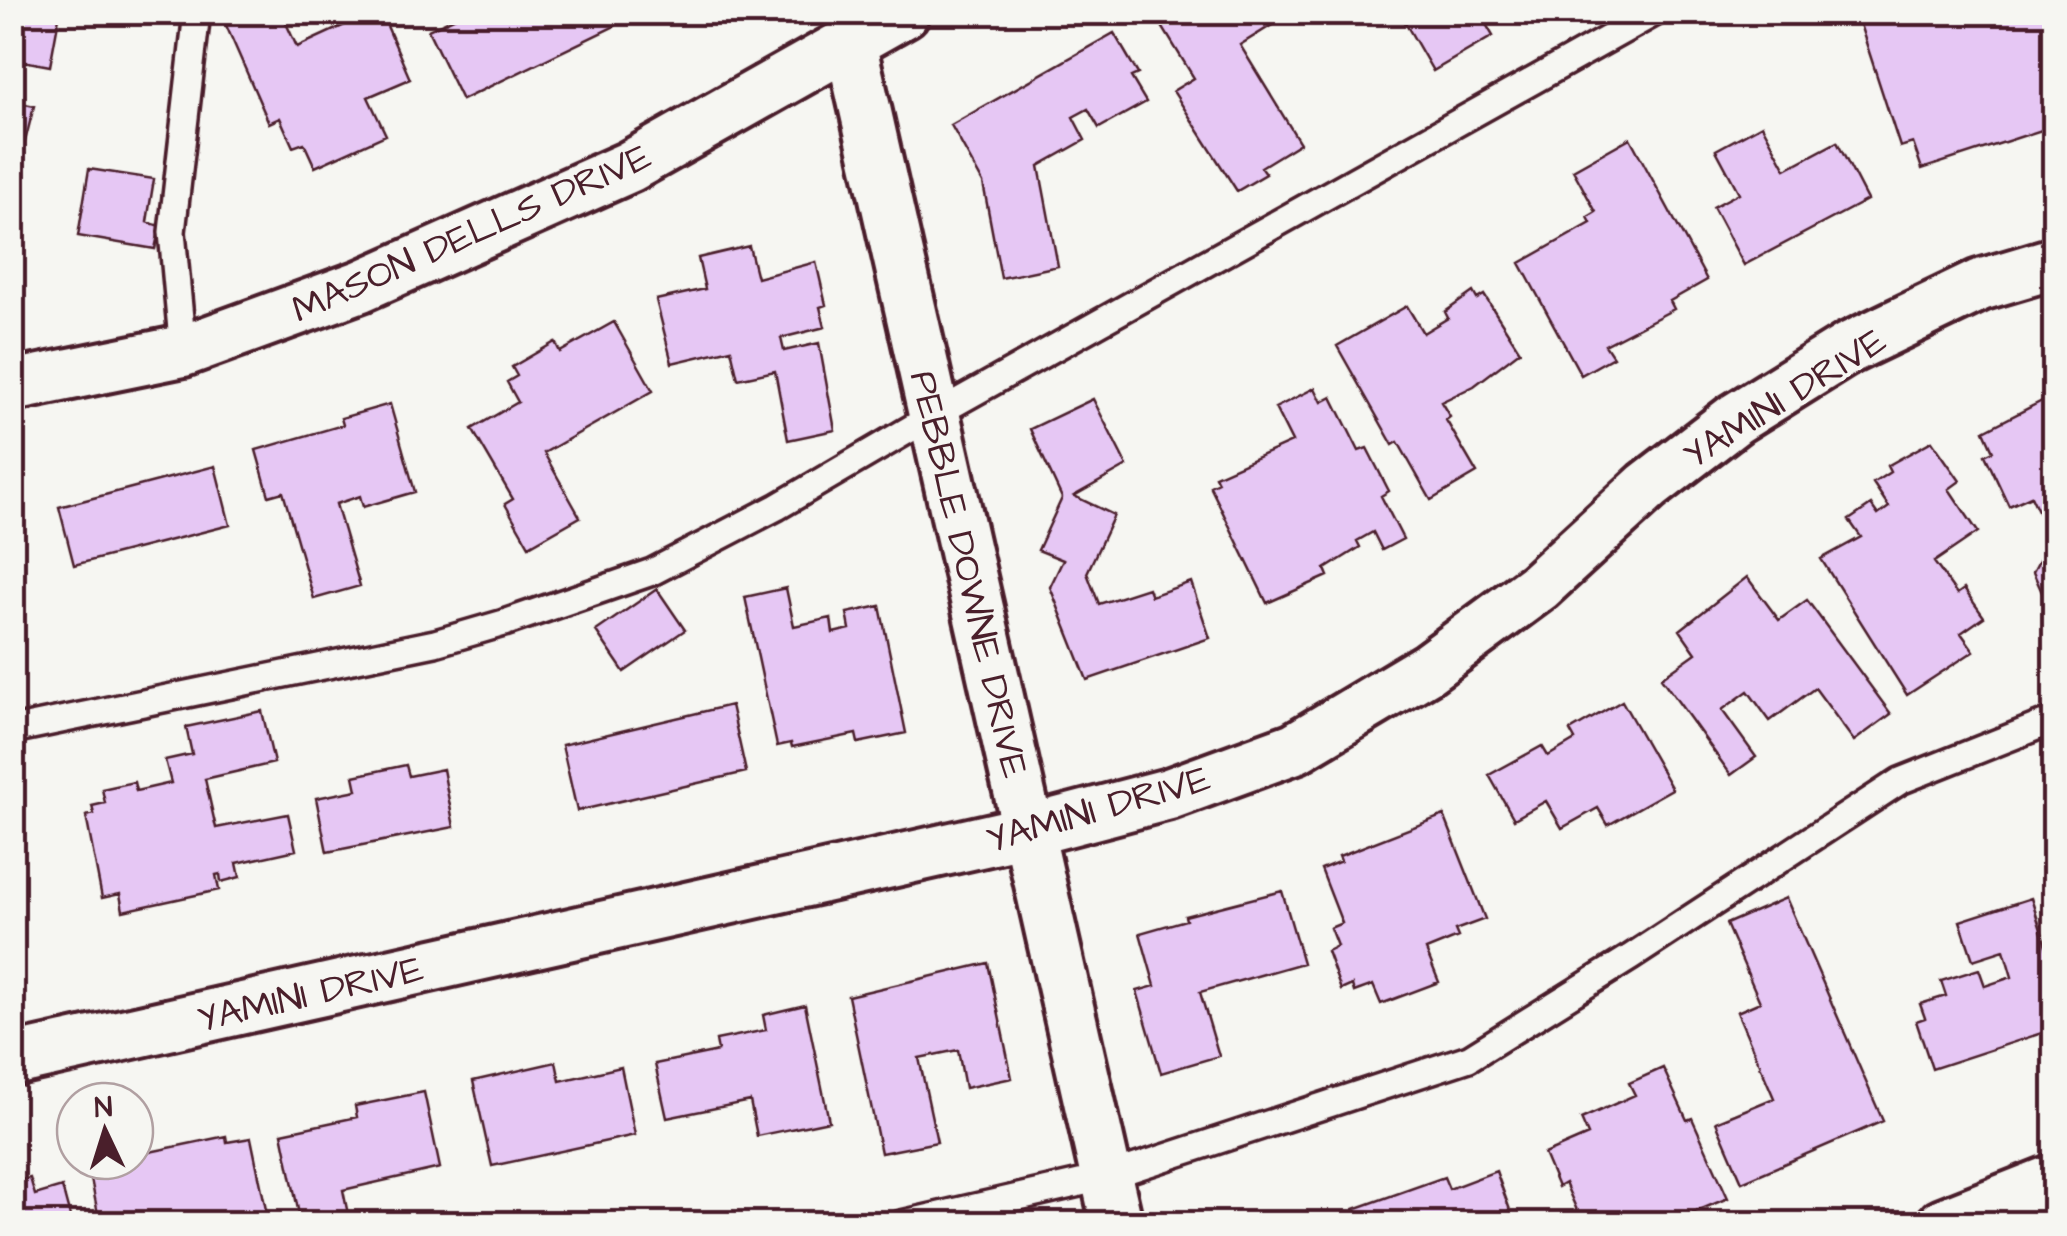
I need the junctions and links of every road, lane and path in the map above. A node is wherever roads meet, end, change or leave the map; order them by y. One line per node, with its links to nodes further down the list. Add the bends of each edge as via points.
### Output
1 (197, 12): 6 (lane, via 172,232)
2 (904, 12): 4 (street, MASON DELLS DRIVE)
3 (1656, 12): 8 (lane)
4 (850, 42): 6 (street, MASON DELLS DRIVE, via 630,168 361,286); 8 (street, PEBBLE DOWNE DRIVE)
5 (2054, 263): 11 (street, YAMINI DRIVE, via 1980,285 1866,340 1735,418 1648,486 1538,587 1427,668 1295,748 1168,794)
6 (183, 350): 7 (street, MASON DELLS DRIVE)
7 (12, 386)
8 (934, 416): 10 (lane, via 652,572 504,624); 11 (street, PEBBLE DOWNE DRIVE)
9 (2054, 720): 14 (lane, via 1900,781 1469,1058)
10 (12, 730)
11 (1028, 831): 12 (street, YAMINI DRIVE); 14 (street, PEBBLE DOWNE DRIVE)
12 (12, 1060)
13 (2054, 1180): 16 (street)
14 (1112, 1200): 15 (lane)
15 (901, 1224)
16 (1944, 1224)

